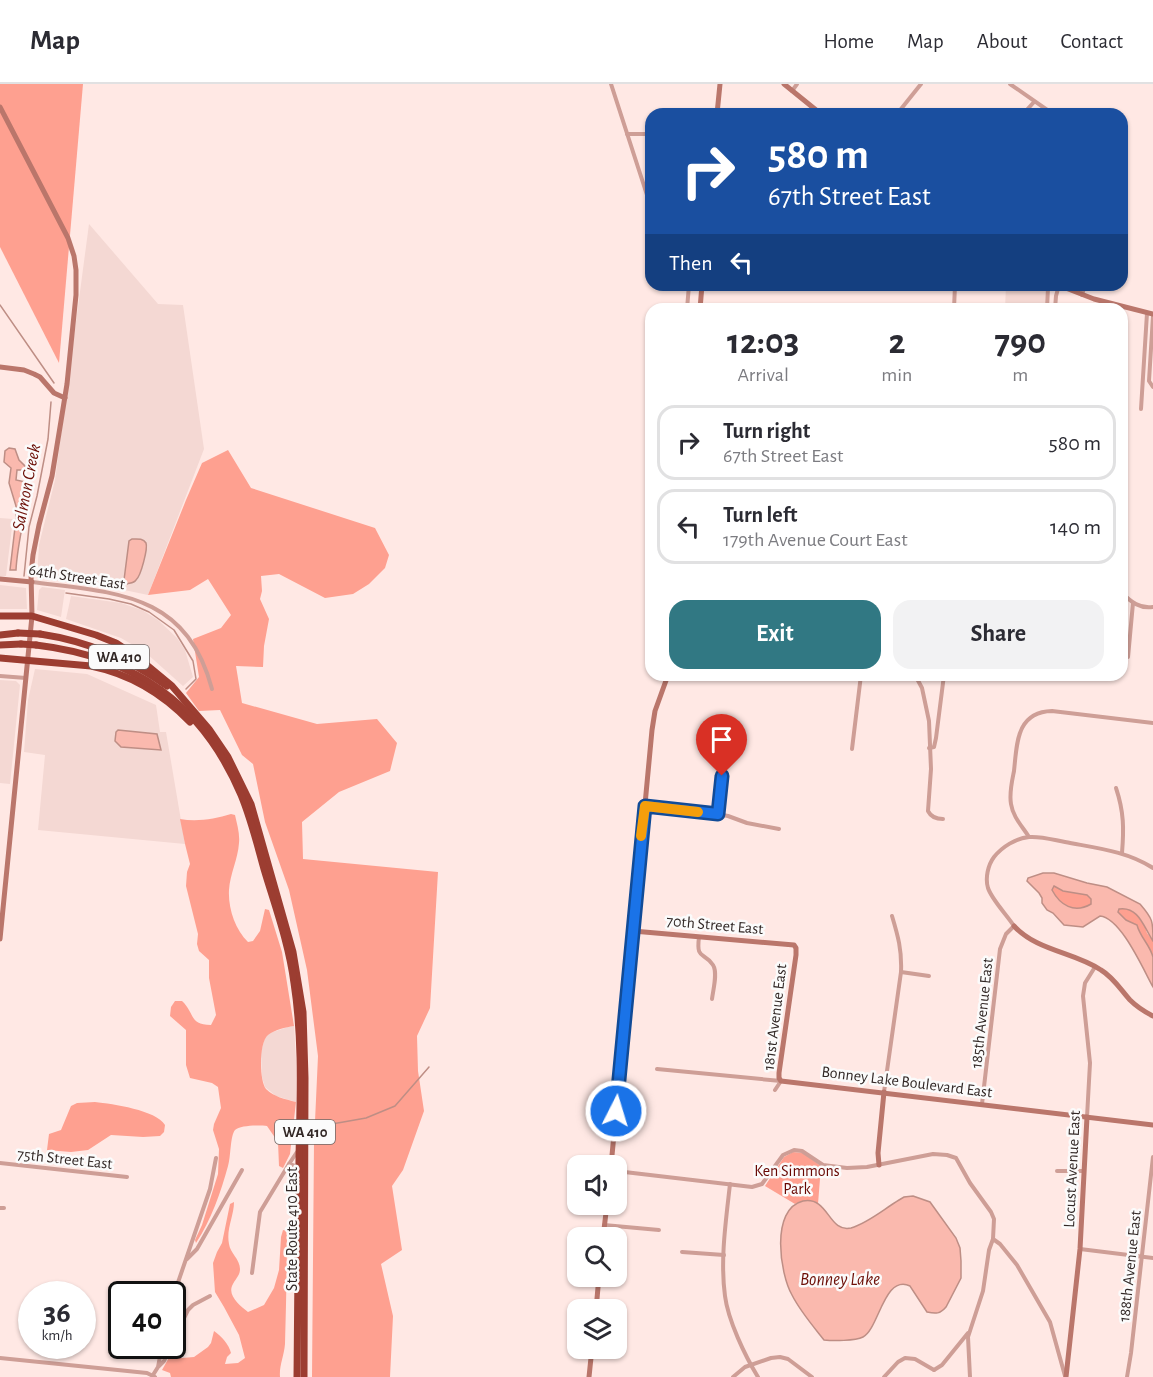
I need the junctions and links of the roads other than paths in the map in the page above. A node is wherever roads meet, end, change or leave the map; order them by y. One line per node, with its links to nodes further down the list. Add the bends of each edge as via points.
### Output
1 (611, 84): 15 (street)
2 (720, 84): 10 (street)
3 (784, 84): 7 (street)
4 (797, 84): 7 (street)
5 (921, 84): 12 (street)
6 (1010, 84): 8 (street)
7 (792, 91): 11 (street)
8 (1034, 102): 13 (street); 14 (street)
9 (0, 107): 26 (street, via 74,256 76,295)
10 (718, 108)
11 (813, 108)
12 (902, 108)
13 (1028, 108)
14 (1044, 108)
15 (627, 134): 16 (street); 17 (street)
16 (645, 134)
17 (645, 189)
18 (1074, 291): 20 (street)
19 (1083, 291): 20 (street)
20 (1082, 294): 21 (street)
21 (1112, 303)
22 (1128, 308): 23 (street)
23 (1151, 315): 25 (street, via 1149,381); 27 (street)
24 (0, 367): 26 (street, via 34,374)
25 (1153, 387)
26 (64, 398): 29 (street, via 52,476 34,546)
27 (1141, 409)
28 (0, 579): 29 (street, 64th Street East)
29 (32, 582): 34 (street); 46 (street, 64th Street East, via 107,592 154,607 194,646)
30 (1128, 598): 31 (street)
31 (1133, 603): 32 (street); 37 (street)
32 (1153, 607)
33 (0, 616): 34 (highway)
34 (32, 616): 39 (street); 47 (highway, via 116,643 161,676)
35 (0, 635): 47 (highway, WA 410, bridge, via 40,634 116,655)
36 (0, 645): 58 (highway, WA 410, bridge, via 66,649 138,675 170,696 200,727 220,756 241,796)
37 (1128, 657)
38 (0, 658): 39 (highway)
39 (27, 660): 41 (street); 58 (highway, via 105,669 128,677 174,706 220,762)
40 (0, 676): 41 (street)
41 (26, 678): 66 (street)
42 (666, 681): 53 (street, via 655,711)
43 (860, 681): 49 (street)
44 (918, 681): 50 (street, via 928,712)
45 (943, 681): 50 (street, via 936,738 934,747)
46 (212, 689)
47 (187, 703): 61 (highway, WA 410, via 216,738 239,779 251,804)
48 (1153, 723): 57 (street, via 1052,711 1031,717 1019,735 1011,798 1015,816)
49 (852, 748)
50 (929, 748): 55 (street, via 929,814)
51 (722, 776): 54 (street)
52 (1116, 788): 59 (street, via 1124,822)
53 (645, 806): 54 (street); 64 (street)
54 (718, 814): 56 (street)
55 (943, 819)
56 (779, 829)
57 (1029, 837): 59 (street); 63 (street, via 1002,848 988,870 988,888)
58 (256, 842): 61 (highway, WA 410)
59 (1122, 853): 60 (street)
60 (1153, 868)
61 (267, 869): 80 (highway, State Route 410 East / WA 410, via 295,984 300,1045); 118 (highway, State Route 410 East / WA 410, via 293,952 305,1028)
62 (892, 916): 69 (street, via 901,947)
63 (1014, 926): 68 (street, via 1028,939); 77 (street, 185th Avenue East, via 1000,949)
64 (633, 931): 65 (street, 70th Street East); 81 (street)
65 (699, 937): 67 (street, 70th Street East); 71 (street, via 699,953 714,969)
66 (0, 939)
67 (795, 946): 74 (street, 181st Avenue East)
68 (1096, 967): 72 (street, via 1111,977 1139,1008); 78 (street, Locust Avenue East, via 1085,983 1083,996 1090,1058)
69 (901, 972): 70 (street); 76 (street)
70 (929, 976)
71 (712, 999)
72 (1153, 1016)
73 (657, 1069): 74 (street, Bonney Lake Boulevard East)
74 (781, 1081): 75 (street, 181st Avenue East); 76 (street, Bonney Lake Boulevard East)
75 (775, 1090)
76 (884, 1092): 77 (street, Bonney Lake Boulevard East); 86 (street)
77 (982, 1104): 78 (street, Bonney Lake Boulevard East)
78 (1087, 1117): 79 (street, Bonney Lake Boulevard East); 89 (street, Locust Avenue East)
79 (1153, 1125)
80 (299, 1149): 85 (street); 93 (highway, State Route 410 East / WA 410)
81 (611, 1155)
82 (1153, 1157): 101 (street, 188th Avenue East)
83 (216, 1158): 103 (street, via 210,1189)
84 (0, 1163): 91 (street, 75th Street East)
85 (289, 1164): 93 (street, via 297,1169); 104 (street, via 261,1209)
86 (879, 1165): 92 (street, via 827,1167 802,1150 794,1150 783,1155 760,1185); 97 (street, via 933,1154 956,1158 994,1219)
87 (242, 1170): 103 (street, via 197,1249)
88 (1057, 1171): 89 (street)
89 (1084, 1171): 98 (street, Locust Avenue East)
90 (627, 1172): 92 (street)
91 (127, 1177)
92 (730, 1184): 100 (street)
93 (299, 1188): 117 (highway, State Route 410 East / WA 410)
94 (605, 1215): 95 (street)
95 (604, 1225): 96 (street)
96 (659, 1230)
97 (993, 1239): 108 (street, via 983,1291); 126 (street, via 1017,1265 1050,1322)
98 (1080, 1249): 101 (street); 126 (street, Locust Avenue East)
99 (682, 1252): 100 (street)
100 (724, 1255): 113 (street, via 727,1308)
101 (1142, 1256): 102 (street); 127 (street, 188th Avenue East)
102 (1153, 1258)
103 (186, 1259): 105 (street)
104 (252, 1273)
105 (178, 1281)
106 (210, 1296): 107 (street)
107 (186, 1314)
108 (969, 1333): 115 (street); 125 (street)
109 (0, 1358): 116 (street)
110 (160, 1359): 114 (street)
111 (165, 1359): 114 (street)
112 (591, 1359): 119 (street)
113 (750, 1365): 120 (street); 121 (street); 122 (street, via 785,1357)
114 (158, 1367): 116 (street)
115 (934, 1370): 123 (street, via 905,1358); 124 (street)
116 (154, 1376)
117 (297, 1377)
118 (304, 1377)
119 (589, 1377)
120 (733, 1377)
121 (758, 1377)
122 (812, 1377)
123 (884, 1377)
124 (933, 1377)
125 (970, 1377)
126 (1066, 1377)
127 (1127, 1377)

